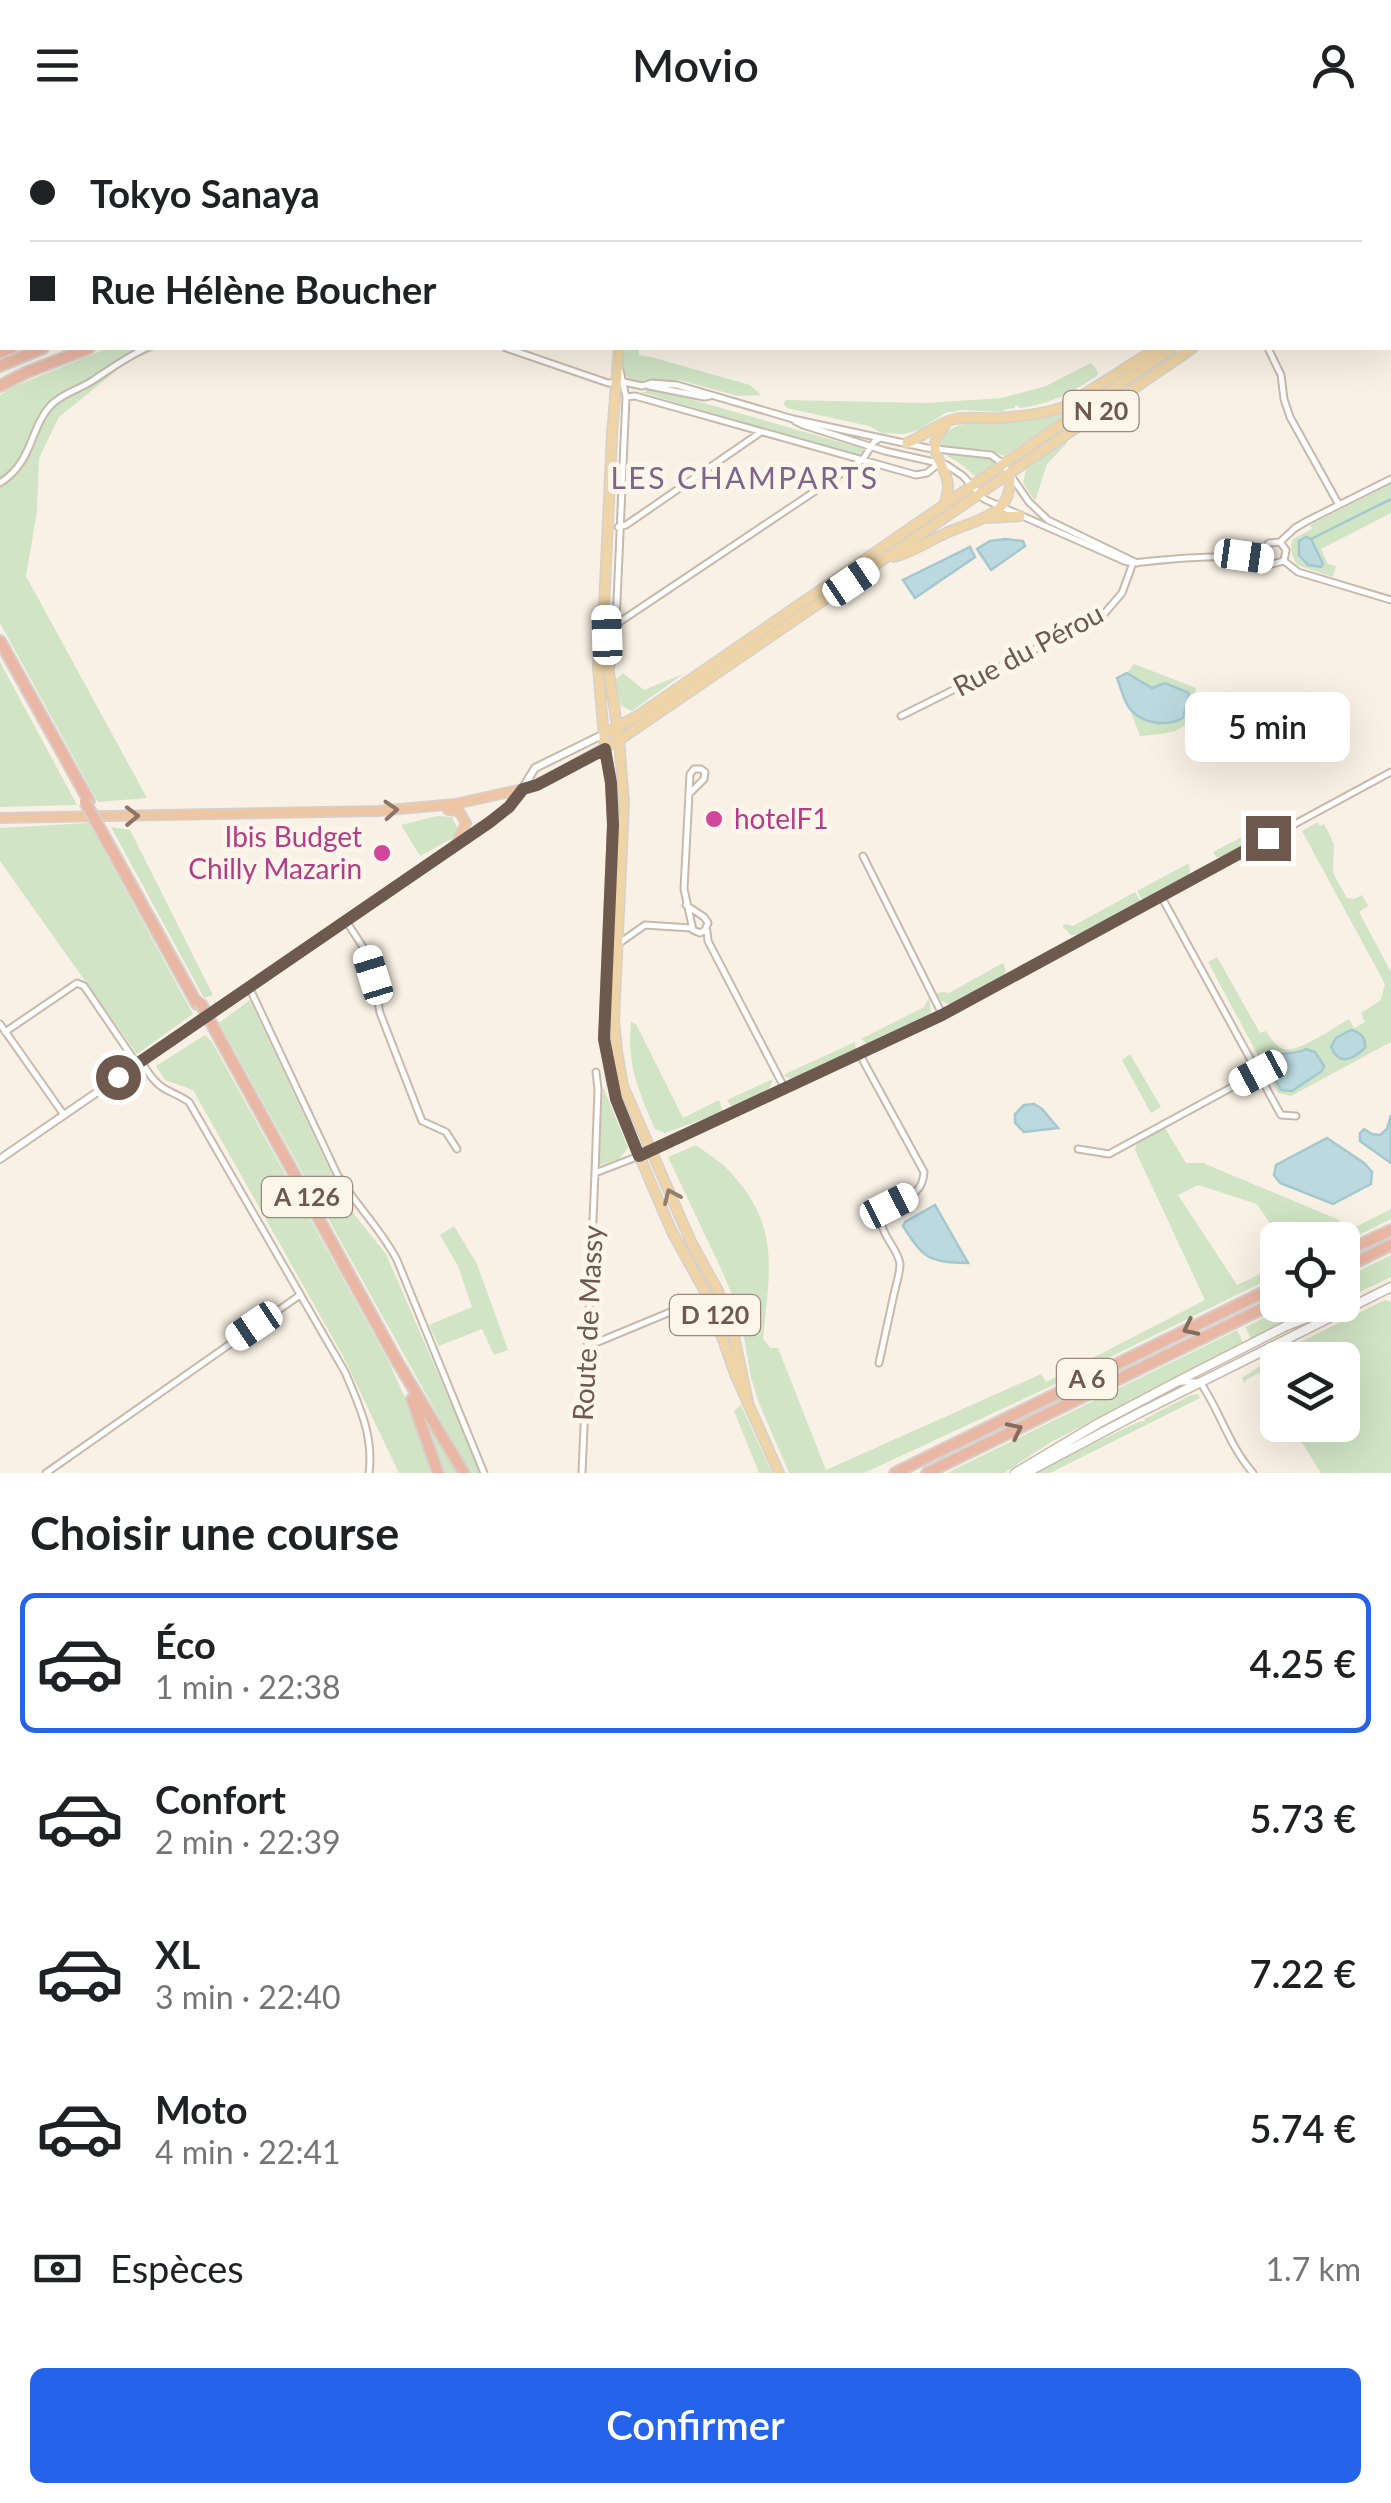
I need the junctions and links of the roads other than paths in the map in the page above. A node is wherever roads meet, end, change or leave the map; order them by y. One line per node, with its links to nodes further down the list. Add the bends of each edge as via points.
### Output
1 (38, 350): 11 (highway)
2 (84, 350): 13 (highway)
3 (142, 350): 29 (street, via 49,407 28,453)
4 (512, 350): 12 (street)
5 (617, 350): 12 (main road, D 120)
6 (617, 350): 12 (main road)
7 (1154, 350): 17 (main road, via 1064,407)
8 (1169, 350): 26 (main road, N 20)
9 (1190, 350): 27 (main road, N 20)
10 (1269, 350): 31 (street, via 1290,417)
11 (0, 366)
12 (618, 383): 14 (street); 15 (main road); 19 (main road, D 120)
13 (0, 386)
14 (644, 386): 15 (street); 16 (street, via 677,385)
15 (622, 396): 18 (street); 19 (main road); 36 (street)
16 (793, 419): 20 (street); 22 (street)
17 (948, 422): 21 (main road); 23 (main road, via 936,436)
18 (762, 431): 24 (street); 36 (street)
19 (612, 434): 45 (main road, D 120)
20 (880, 438): 21 (street); 22 (street)
21 (906, 443): 23 (street)
22 (871, 447): 24 (street); 25 (street)
23 (936, 450): 25 (main road); 26 (street, via 987,454)
24 (863, 458): 25 (street, via 920,475); 46 (street)
25 (938, 463): 30 (street); 32 (main road, via 948,487)
26 (1002, 463): 27 (street); 30 (main road, N 20)
27 (1008, 474): 30 (main road, N 20); 33 (main road); 43 (street, via 1048,520)
28 (1391, 479): 31 (street)
29 (0, 483)
30 (975, 490): 32 (main road, N 20); 33 (street); 42 (main road, N 20)
31 (1339, 505): 37 (street)
32 (944, 506): 49 (main road, N 20)
33 (1001, 508): 34 (street); 35 (main road)
34 (1020, 516): 35 (main road); 43 (street)
35 (986, 518): 42 (main road)
36 (618, 527): 46 (street)
37 (1280, 542): 38 (street); 41 (street)
38 (1264, 548): 39 (street); 40 (street)
39 (1244, 556): 40 (street); 43 (street)
40 (1265, 559): 41 (street)
41 (1284, 560): 44 (street, via 1298,572)
42 (882, 562): 49 (main road, N 20)
43 (1135, 563): 50 (street, Rue du Pérou, via 1122,593 1102,615)
44 (1391, 600)
45 (604, 607): 48 (main road, D 120); 52 (main road, D 120, via 598,667)
46 (615, 625): 48 (street)
47 (0, 644): 76 (highway, A 126, bridge)
48 (609, 670): 51 (main road, D 120)
49 (695, 681): 51 (main road, N 20); 53 (main road, N 20)
50 (901, 716)
51 (617, 726): 52 (main road, N 20); 53 (main road, D 120)
52 (604, 734): 54 (main road, D 120); 58 (street, N 20, via 536,768)
53 (619, 740): 54 (main road, N 20); 71 (main road, D 120, via 624,820)
54 (605, 749): 58 (main road, N 20); 87 (main road, D 120, via 613,825 604,1039 616,1099)
55 (1391, 772): 64 (street)
56 (690, 776): 57 (street); 57 (street, via 694,768 703,770); 59 (street)
57 (698, 783): 59 (street)
58 (523, 789): 60 (highway, N 20); 62 (street)
59 (689, 794): 65 (street)
60 (436, 806): 61 (highway, one-way to 60); 62 (highway, via 464,817)
61 (0, 818)
62 (454, 846): 67 (street)
63 (863, 856): 73 (street)
64 (1162, 896): 73 (street); 80 (street)
65 (686, 905): 66 (street); 68 (street)
66 (699, 915): 68 (street); 69 (street)
67 (346, 921): 72 (street); 84 (street, via 366,953 380,1013 422,1121 446,1132)
68 (693, 928): 69 (street); 70 (street); 71 (street, via 645,926)
69 (707, 928): 70 (street)
70 (708, 941): 81 (street)
71 (618, 944): 86 (main road, D 120, via 616,1051)
72 (250, 987): 78 (street); 110 (street, via 337,1174 397,1260)
73 (942, 1015): 77 (street)
74 (0, 1024): 75 (street)
75 (6, 1032): 78 (street, via 77,983); 82 (street)
76 (215, 1033): 108 (highway, A 126, via 408,1390); 109 (highway, A 126)
77 (860, 1055): 81 (street); 102 (street, via 924,1172 922,1186 882,1218 900,1265)
78 (139, 1063): 82 (street); 95 (street, via 155,1082 189,1102)
79 (596, 1072): 89 (street, Route de Massy)
80 (1258, 1073): 83 (street, via 1282,1115); 85 (street, via 1109,1154)
81 (785, 1088): 86 (street)
82 (64, 1115): 88 (street)
83 (1296, 1116)
84 (457, 1149)
85 (1078, 1149)
86 (650, 1150): 87 (street); 105 (main road, D 120, one-way to 86, via 718,1292)
87 (639, 1156): 89 (street); 105 (main road, D 120, via 708,1297)
88 (0, 1159)
89 (595, 1172): 101 (street, Route de Massy)
90 (1391, 1230): 91 (highway)
91 (1360, 1245)
92 (1391, 1245): 93 (highway)
93 (1360, 1260)
94 (1391, 1284): 97 (main road); 104 (main road)
95 (300, 1295): 106 (street); 107 (street, via 360,1406)
96 (1260, 1295): 113 (highway, A 6, one-way to 113)
97 (1360, 1297)
98 (692, 1302): 101 (street)
99 (1260, 1309): 114 (highway, A 6, one-way to 99)
100 (1297, 1322): 103 (main road)
101 (587, 1342): 111 (street, Route de Massy)
102 (879, 1363)
103 (1179, 1382): 104 (street); 115 (main road)
104 (1200, 1382): 116 (main road); 117 (street)
105 (748, 1402): 112 (main road, D 120)
106 (46, 1473)
107 (369, 1473)
108 (438, 1473)
109 (464, 1473)
110 (484, 1473)
111 (582, 1473)
112 (780, 1473)
113 (895, 1473)
114 (927, 1473)
115 (1015, 1473)
116 (1026, 1473)
117 (1253, 1473)

